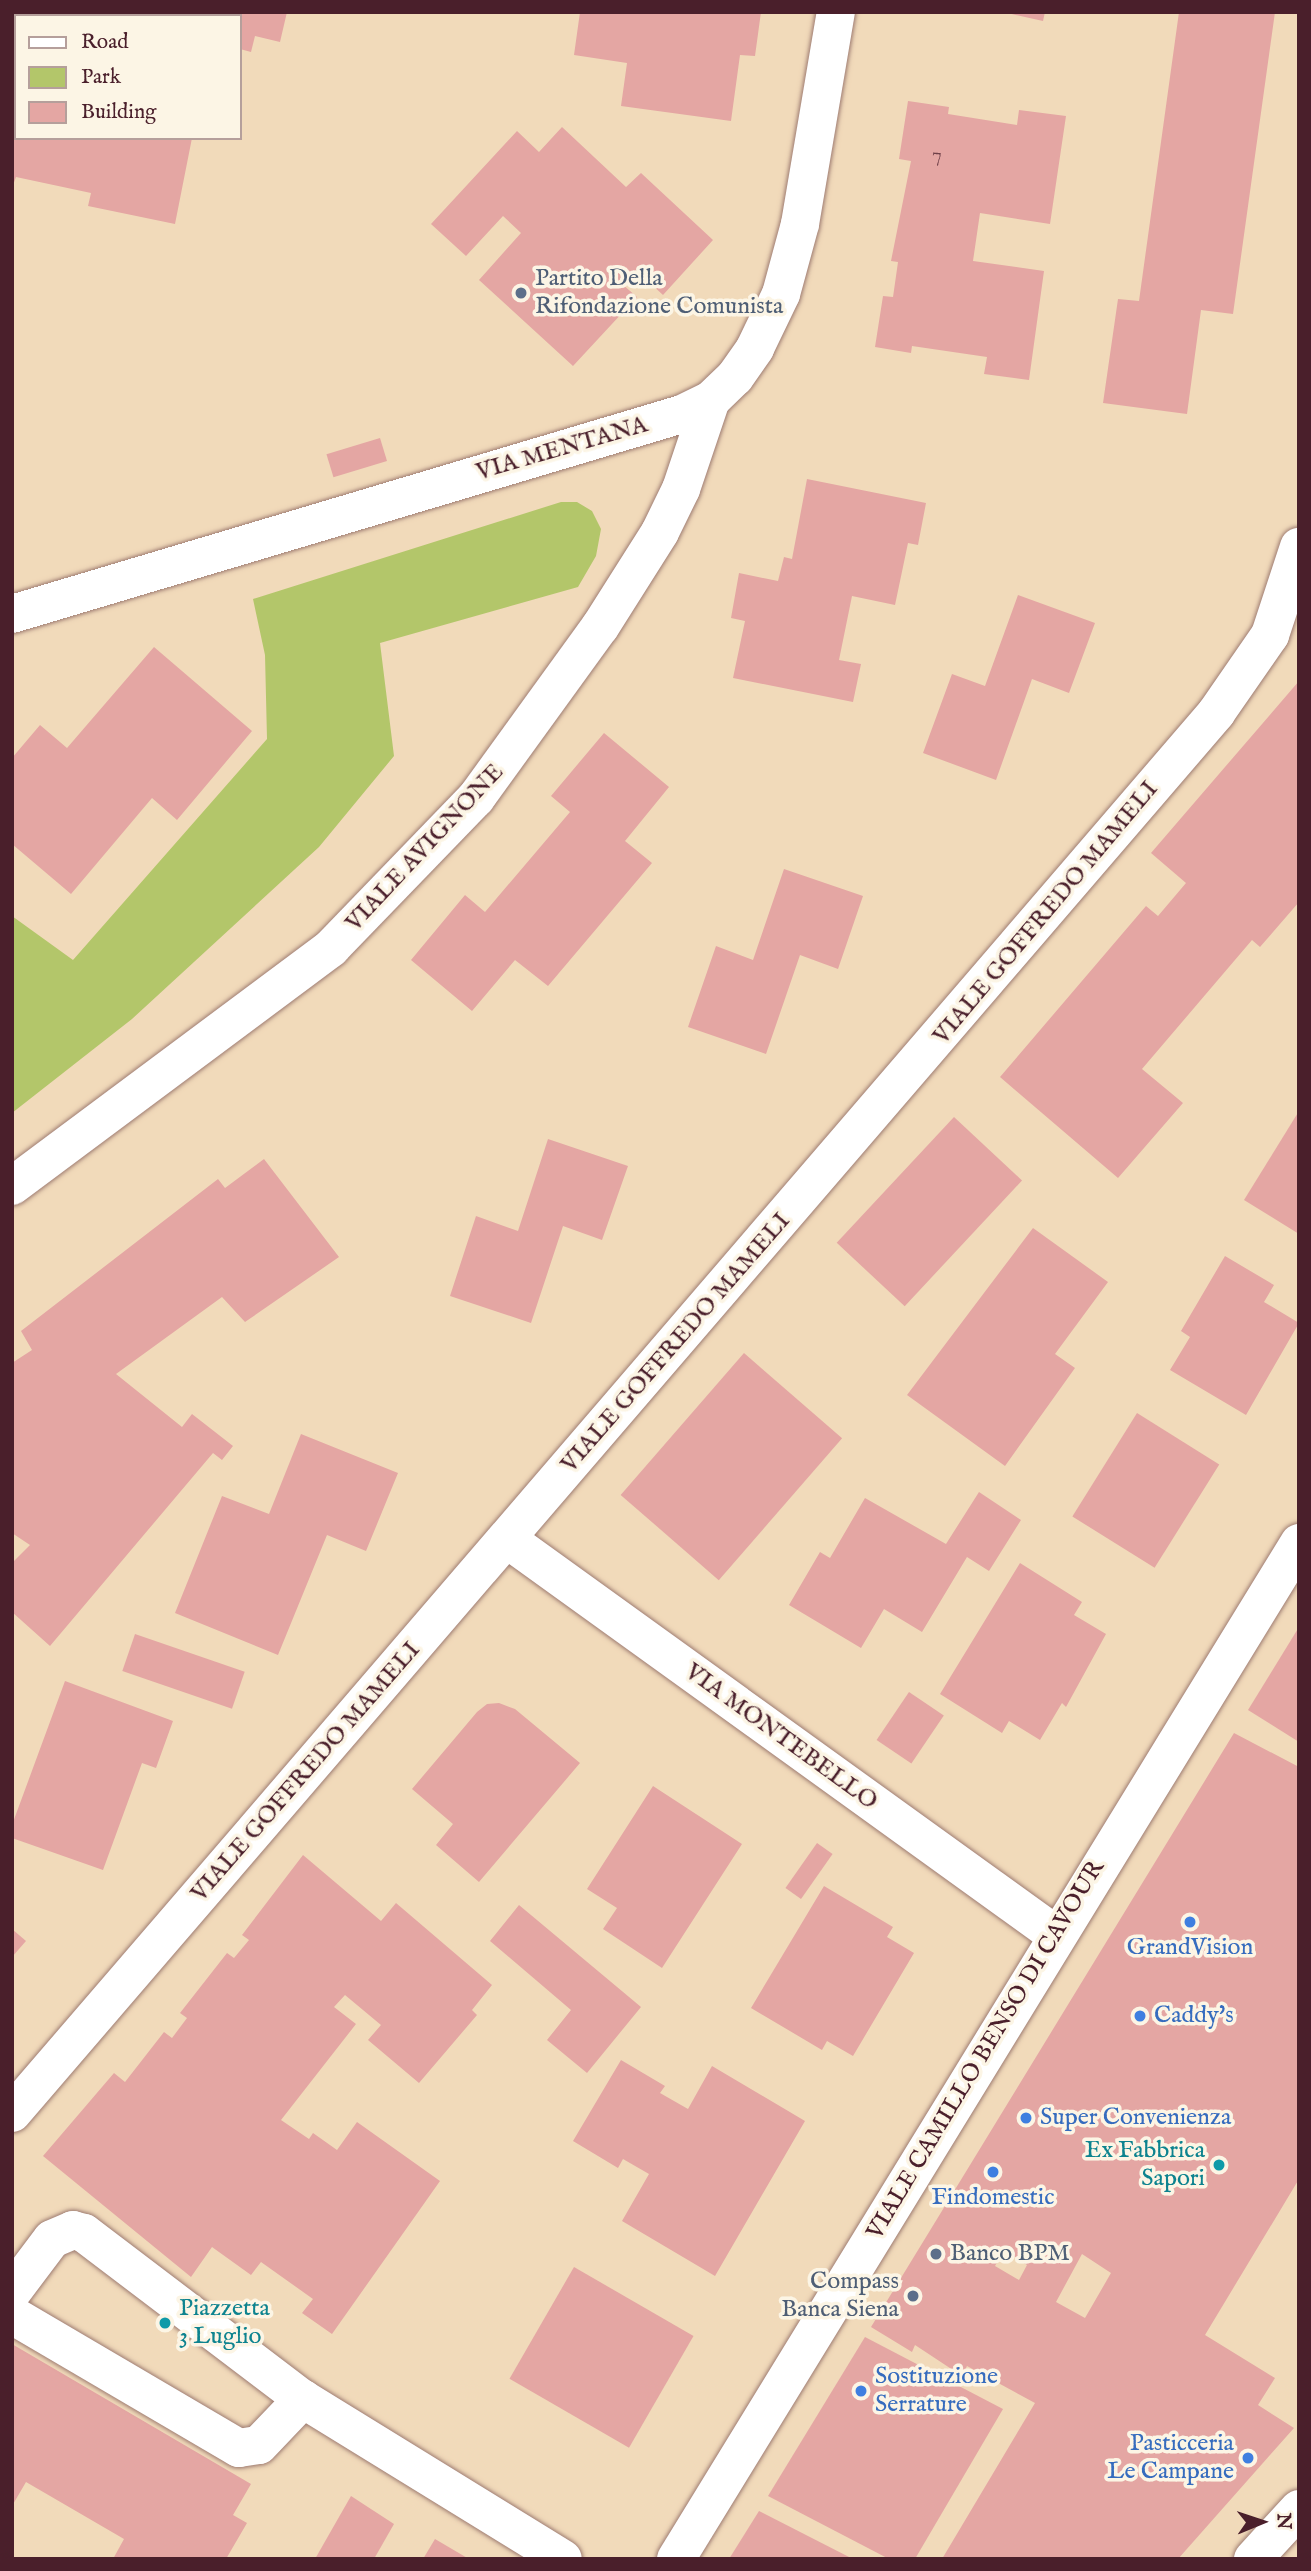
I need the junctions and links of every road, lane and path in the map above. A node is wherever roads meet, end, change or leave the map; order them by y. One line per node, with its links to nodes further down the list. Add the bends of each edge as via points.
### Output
1 (836, 12): 2 (street, VIA MENTANA, via 800,224 781,295 736,377)
2 (711, 400): 4 (street, VIA MENTANA, via 682,414); 6 (street, VIALE AVIGNONE, via 681,489 660,532 600,627 468,807 331,948)
3 (1299, 547): 5 (street, VIALE GOFFREDO MAMELI)
4 (12, 614)
5 (1289, 615): 7 (street, VIALE GOFFREDO MAMELI, via 1216,713)
6 (12, 1186)
7 (507, 1539): 9 (street, VIA MONTEBELLO); 10 (street, VIALE GOFFREDO MAMELI)
8 (1299, 1543): 9 (street, VIALE CAMILLO BENSO DI CAVOUR)
9 (1056, 1935): 16 (street, VIALE CAMILLO BENSO DI CAVOUR)
10 (12, 2113)
11 (12, 2292): 13 (street, via 52,2239 73,2230 84,2233)
12 (12, 2315): 13 (street, via 239,2448 259,2445)
13 (303, 2399): 15 (street)
14 (1299, 2509): 17 (street)
15 (563, 2559)
16 (676, 2559)
17 (1253, 2559)

